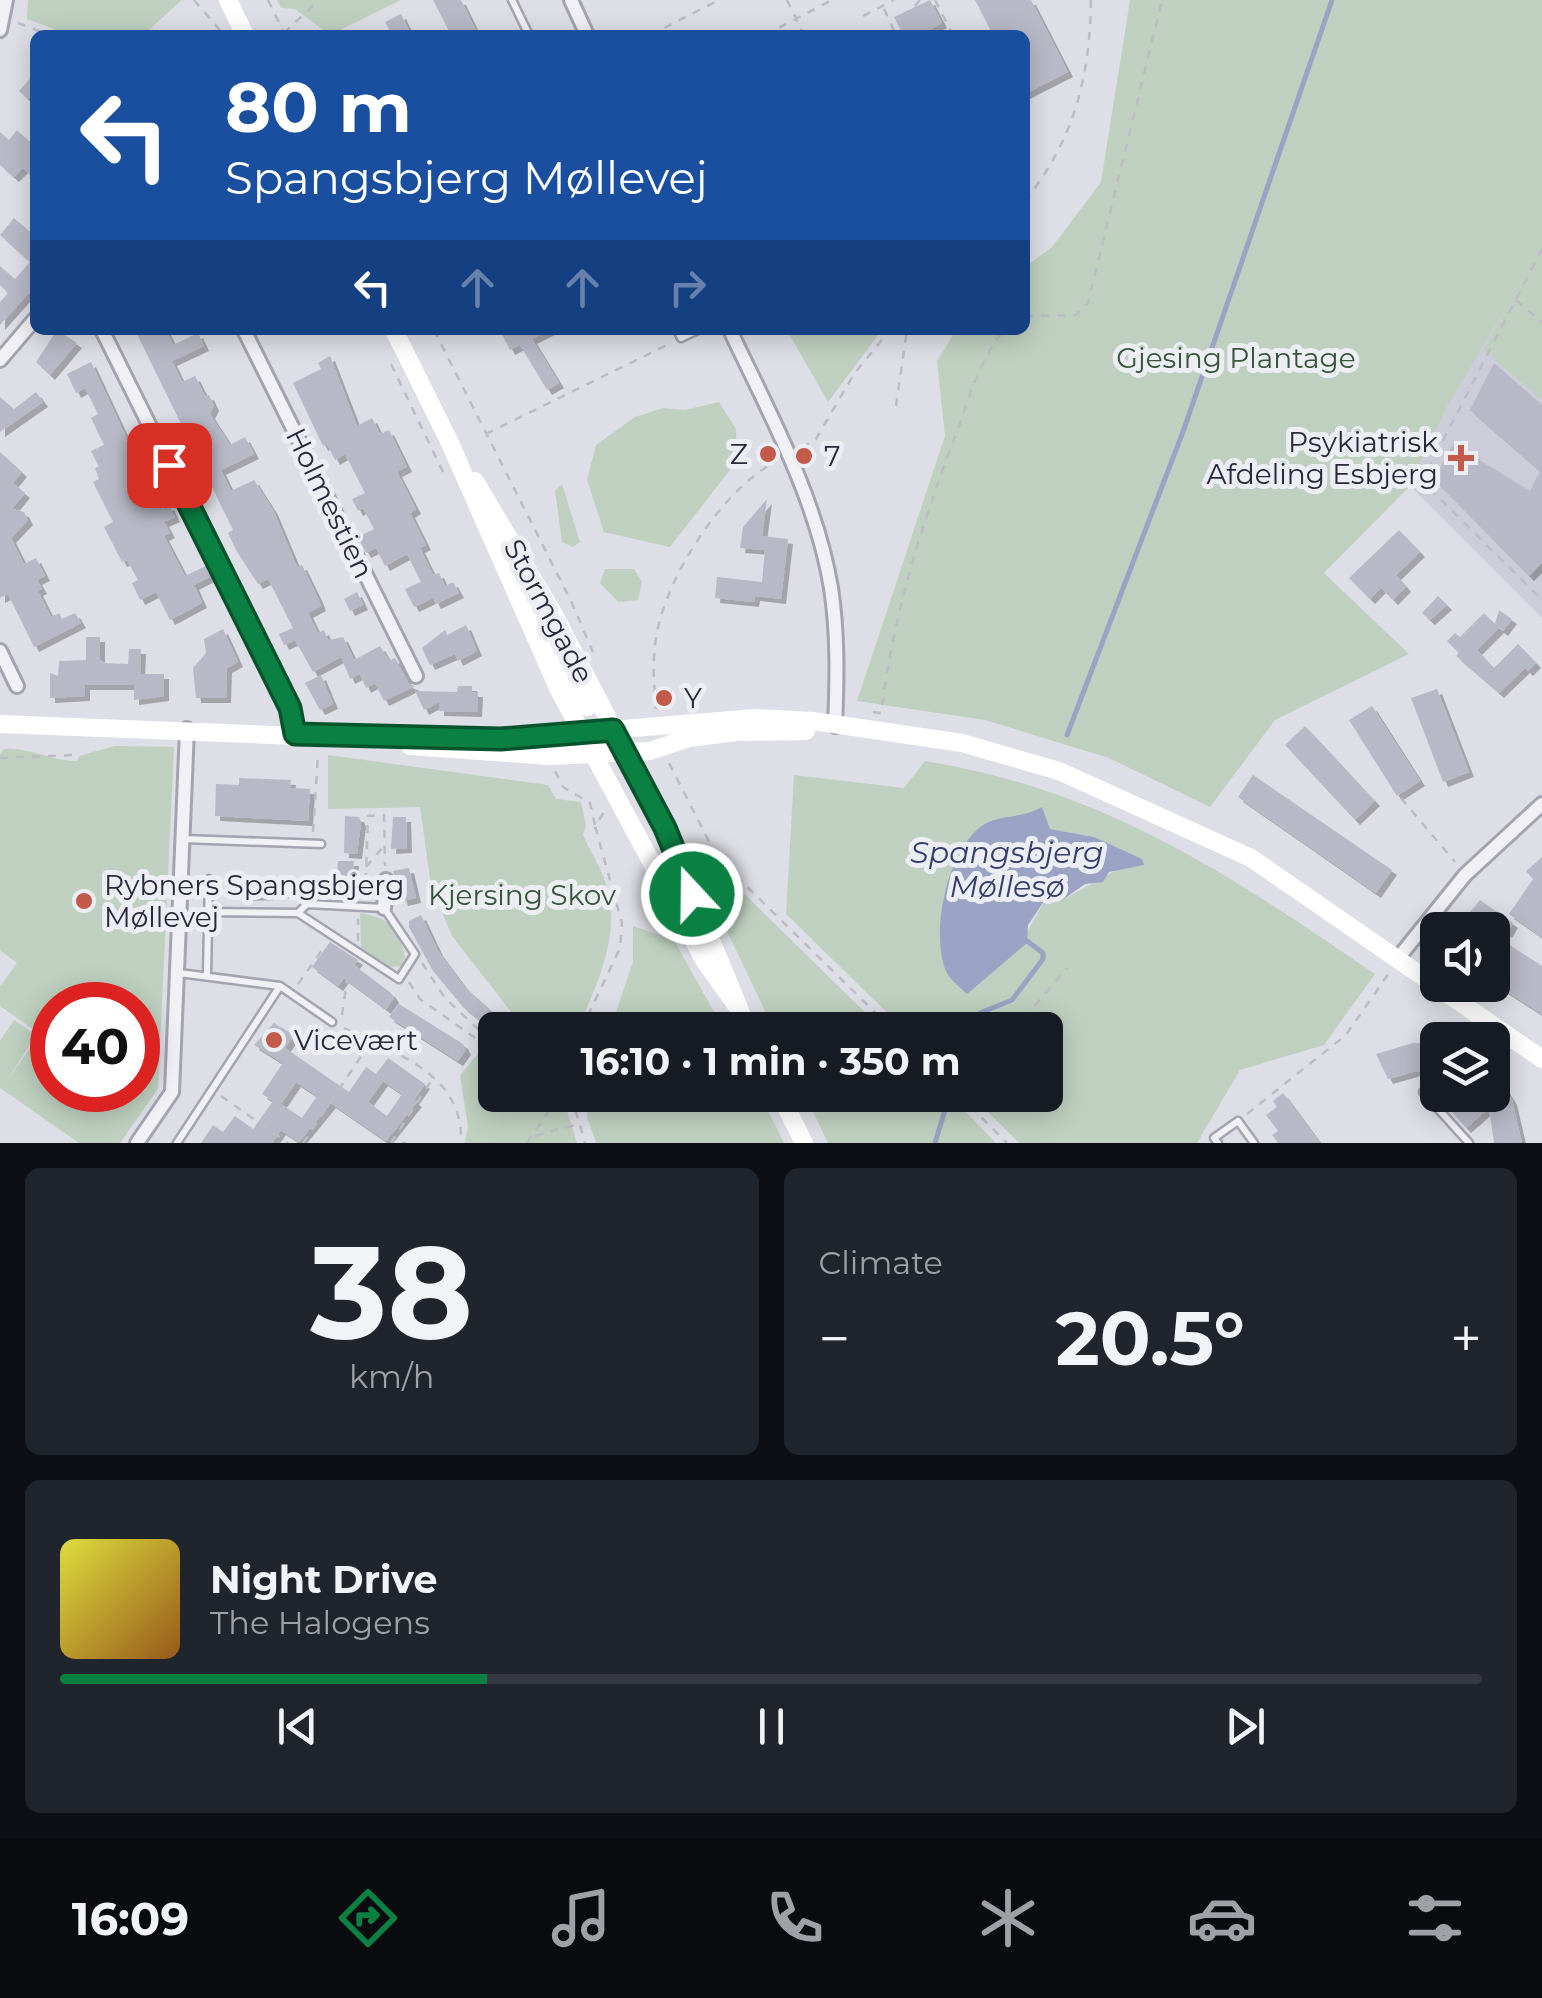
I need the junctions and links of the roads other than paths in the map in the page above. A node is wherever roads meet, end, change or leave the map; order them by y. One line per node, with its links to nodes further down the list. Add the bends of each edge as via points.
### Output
1 (6, 0): 5 (street)
2 (228, 0): 6 (street)
3 (512, 0): 7 (lane)
4 (570, 0): 8 (street)
5 (1, 21)
6 (243, 30)
7 (527, 30)
8 (585, 30)
9 (30, 325): 14 (street)
10 (104, 335): 23 (street, via 290,708)
11 (246, 335): 17 (street, Holmestien)
12 (397, 335): 15 (street, Stormgade)
13 (732, 335): 20 (street, via 790,456 830,584 838,652)
14 (0, 360)
15 (450, 441): 22 (street, Stormgade, via 552,611); 22 (street, Stormgade, via 508,572 528,594)
16 (0, 651): 18 (street)
17 (416, 676)
18 (18, 686)
19 (0, 724): 21 (street)
20 (835, 726): 22 (street, via 755,718); 25 (street, via 721,734); 34 (street, via 962,743 1059,771 1250,858)
21 (187, 729): 23 (street); 27 (street)
22 (598, 731): 24 (street); 25 (street, Stormgade); 25 (street)
23 (295, 734): 24 (street)
24 (396, 740): 25 (street, via 504,756)
25 (609, 753): 38 (street, Stormgade, via 704,960); 38 (street, Stormgade, via 665,828)
26 (1542, 804): 34 (street, via 1466,875)
27 (183, 840): 28 (lane); 35 (street)
28 (316, 844)
29 (209, 879): 32 (lane)
30 (386, 880): 31 (street)
31 (384, 908): 33 (lane, via 306,904); 33 (lane, via 415,954 398,979)
32 (209, 912): 33 (lane); 36 (lane)
33 (298, 913)
34 (1399, 958): 41 (street)
35 (178, 973): 36 (lane); 44 (street, via 172,1092)
36 (207, 974): 37 (lane)
37 (280, 986): 40 (lane); 45 (lane)
38 (736, 1006): 39 (street, Stormgade)
39 (739, 1012)
40 (332, 1022)
41 (1542, 1059)
42 (788, 1112): 46 (street)
43 (1441, 1112): 49 (lane)
44 (137, 1143)
45 (176, 1143)
46 (804, 1143)
47 (1218, 1143): 48 (lane, via 1214,1138 1238,1121)
48 (1254, 1143)
49 (1469, 1143)

